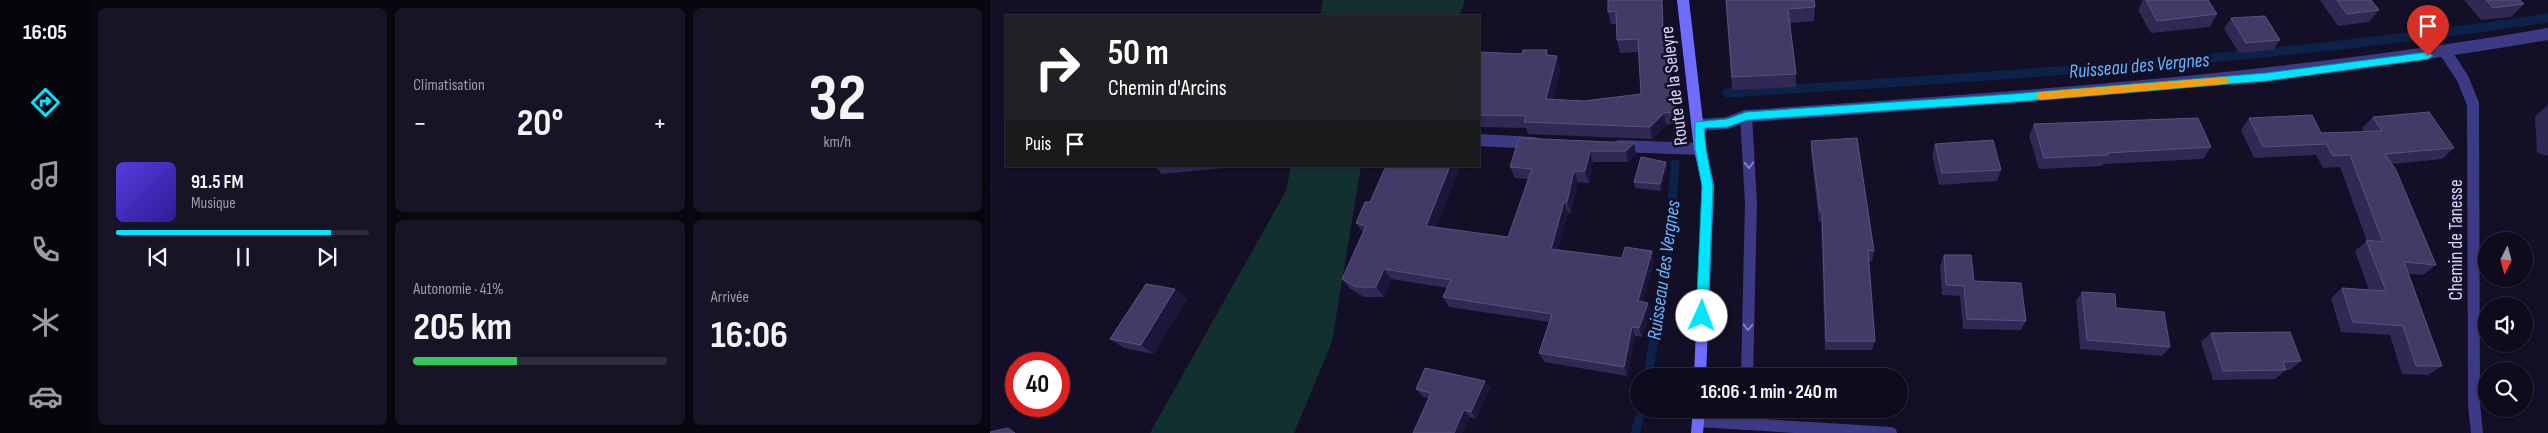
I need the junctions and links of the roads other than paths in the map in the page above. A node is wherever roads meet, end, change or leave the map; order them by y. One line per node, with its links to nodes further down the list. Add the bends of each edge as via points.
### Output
1 (1683, 0): 5 (street, Route de la Seleyre)
2 (2548, 34): 3 (street)
3 (2446, 53): 4 (street, via 2266,77); 16 (street, Chemin de Tanesse, via 2463,79 2473,104 2474,394)
4 (1746, 116): 5 (street, via 1727,123); 11 (street, one-way to 11, via 1751,204)
5 (1699, 124): 9 (street, Route de la Seleyre)
6 (1480, 140): 7 (street)
7 (1546, 143)
8 (1603, 146): 9 (street)
9 (1700, 149): 10 (street, Route de la Seleyre, via 1708,186)
10 (1700, 368)
11 (1747, 368)
12 (1745, 418): 14 (street)
13 (1698, 421): 14 (street)
14 (1745, 424): 15 (street)
15 (1892, 433)
16 (2477, 433)

